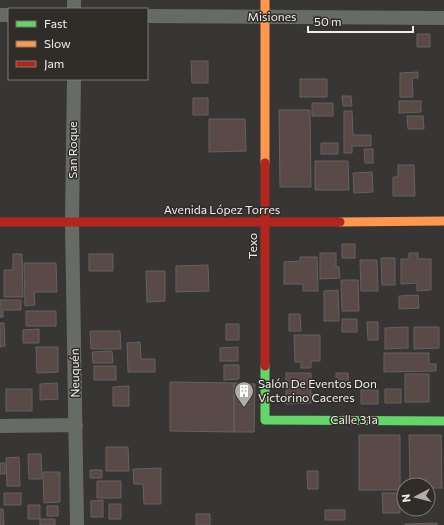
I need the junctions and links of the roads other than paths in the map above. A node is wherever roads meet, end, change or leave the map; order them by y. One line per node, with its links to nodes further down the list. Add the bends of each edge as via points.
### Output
1 (265, 0): 3 (street, Texo)
2 (148, 16): 3 (street, Misiones)
3 (265, 17): 4 (street, Misiones); 9 (street, Texo)
4 (444, 18)
5 (74, 80): 8 (street, San Roque)
6 (444, 221): 9 (street, Avenida López Torres)
7 (0, 222): 8 (street, Avenida López Torres)
8 (72, 222): 9 (street, Avenida López Torres); 12 (street, Neuquén)
9 (265, 222): 10 (street, Texo)
10 (265, 420): 11 (street, Calle 31a)
11 (444, 421)
12 (76, 425): 13 (street); 14 (street, Neuquén)
13 (0, 426)
14 (77, 525)

